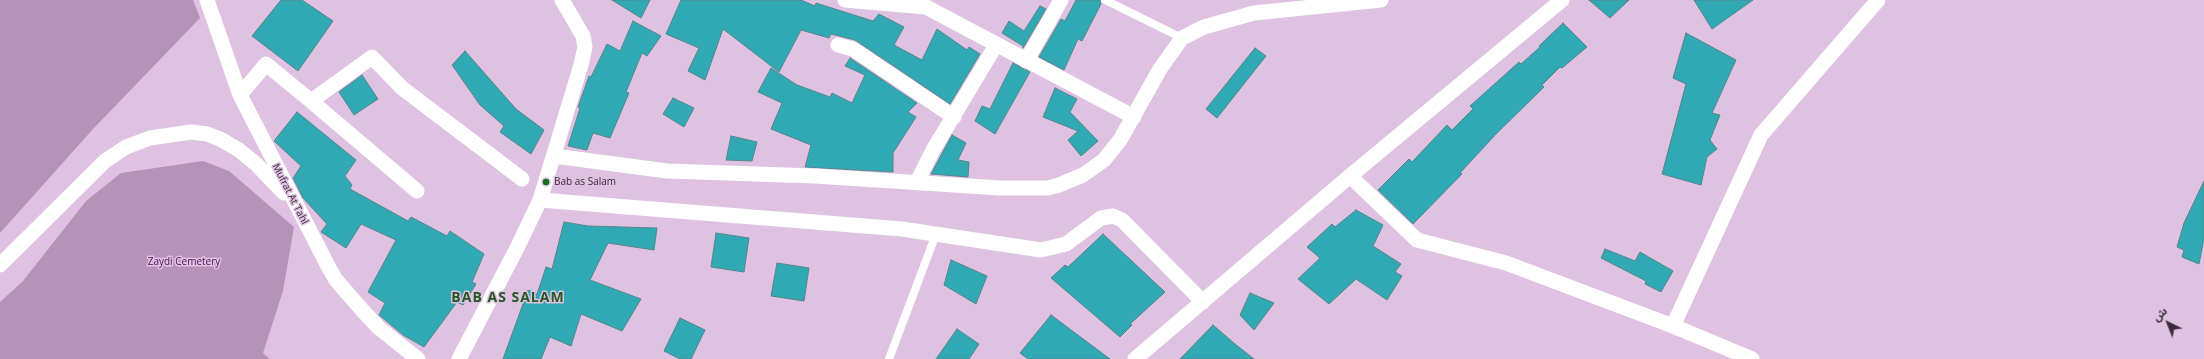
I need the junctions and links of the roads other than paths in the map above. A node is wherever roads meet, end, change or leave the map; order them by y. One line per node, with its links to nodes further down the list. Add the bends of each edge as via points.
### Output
1 (207, 0): 14 (street, Mufrat At Tahl)
2 (562, 0): 18 (street, via 583,36 585,47)
3 (845, 0): 9 (street)
4 (1061, 0): 13 (street)
5 (1105, 0): 10 (lane)
6 (1381, 0): 10 (street, via 1254,13 1204,27)
7 (1562, 0): 19 (street)
8 (1878, 0): 28 (street, via 1761,135)
9 (928, 4): 12 (street)
10 (1182, 38): 17 (street, via 1160,69)
11 (838, 45): 16 (street, via 854,49)
12 (996, 45): 13 (street); 16 (street)
13 (1026, 61): 17 (street)
14 (240, 95): 15 (street, via 266,64); 24 (street, Mufrat At Tahl)
15 (311, 101): 20 (street, via 372,57 402,88); 22 (street)
16 (954, 117): 21 (street)
17 (1134, 117): 21 (street, via 1104,160 1083,175 1059,185 1034,189)
18 (554, 156): 21 (street, via 668,171 807,175); 23 (street)
19 (1350, 176): 27 (street); 28 (street, via 1417,240 1506,263)
20 (522, 179)
21 (917, 182)
22 (417, 192)
23 (540, 200): 25 (street, via 902,229); 30 (street)
24 (296, 206): 26 (street, via 239,150 207,134 174,133 126,147 105,161); 29 (street, Mufrat At Tahl, via 336,280 379,328)
25 (936, 234): 27 (street, via 1041,250 1066,244 1101,218 1113,216 1122,220); 31 (lane)
26 (0, 265)
27 (1203, 302): 32 (street)
28 (1673, 326): 33 (street)
29 (418, 359)
30 (459, 359)
31 (889, 359)
32 (1135, 359)
33 (1752, 359)

